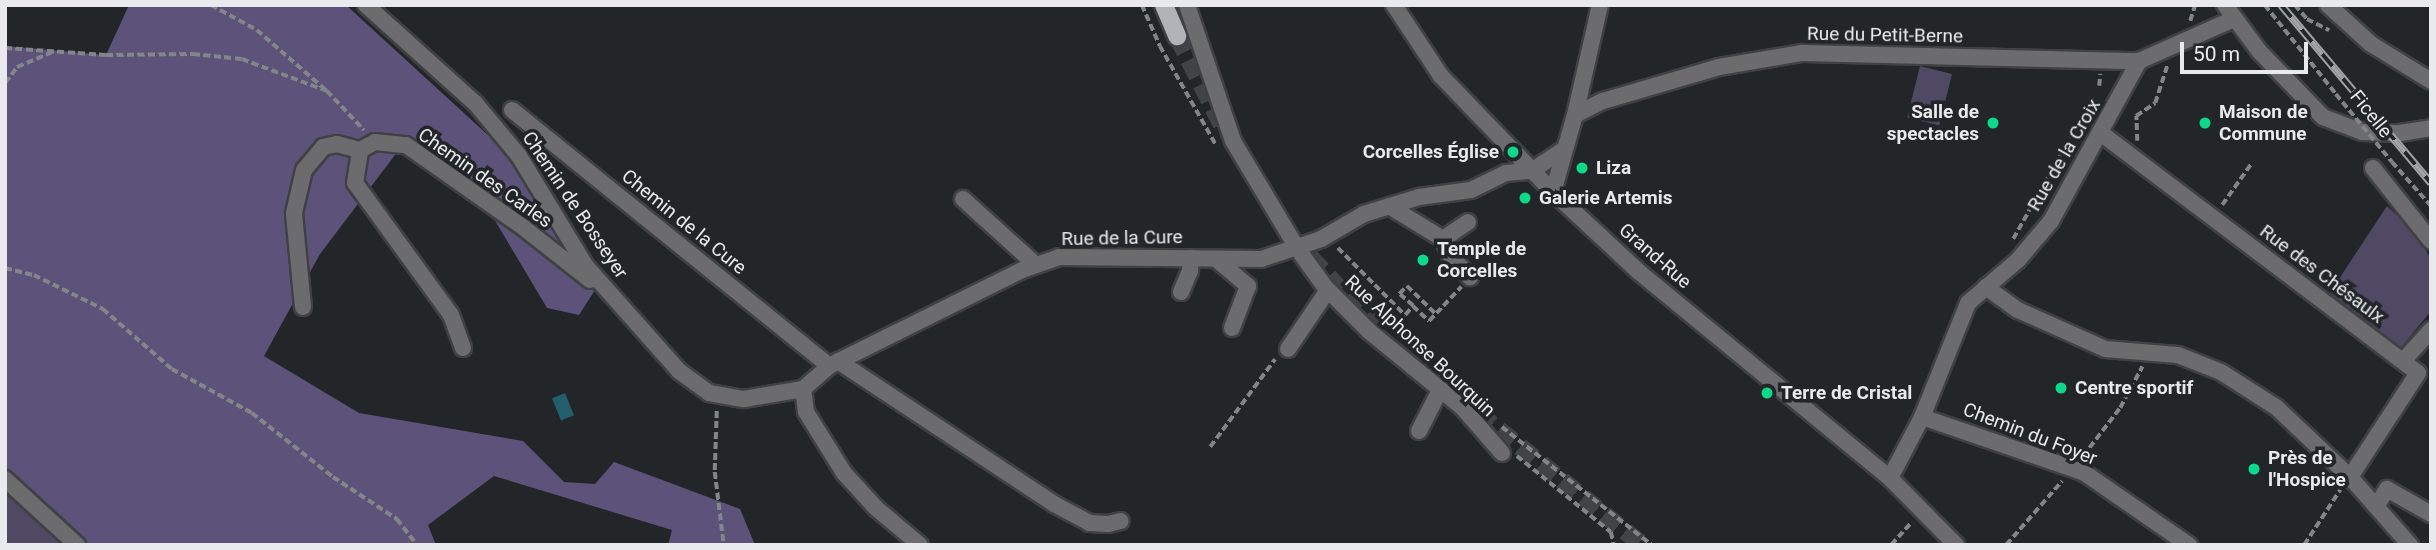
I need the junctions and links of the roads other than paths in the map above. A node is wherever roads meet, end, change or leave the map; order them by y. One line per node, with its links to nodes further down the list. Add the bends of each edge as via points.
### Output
1 (366, 5): 34 (street, Chemin de Bosseyer, via 476,104 519,156 585,265)
2 (1164, 5): 9 (main road)
3 (1187, 5): 26 (street, Rue Alphonse Bourquin, via 1233,141)
4 (1394, 5): 19 (street, Grand-Rue, via 1441,76)
5 (1600, 5): 13 (street)
6 (2351, 5): 8 (street)
7 (2229, 12): 10 (street, Rue du Petit-Berne); 14 (street, via 2306,102 2333,123 2362,132)
8 (2334, 18): 11 (street)
9 (1177, 36)
10 (2139, 61): 13 (street, Rue du Petit-Berne, via 1801,53 1720,67 1603,101); 15 (street, Rue de la Croix)
11 (2431, 81)
12 (512, 110): 41 (street, Chemin de la Cure)
13 (1575, 115): 17 (street)
14 (2431, 128)
15 (2102, 134): 31 (street, Rue de la Croix, via 2051,221 2018,260); 40 (street, Rue des Chésaulx)
16 (368, 146): 34 (street, Chemin des Carles, via 406,145 524,228); 35 (street, Chemin des Carles, via 323,147 304,170 294,213); 39 (street, via 355,183 452,315)
17 (1562, 151): 19 (street); 20 (street)
18 (2373, 167): 25 (street)
19 (1531, 171): 20 (street, Grand-Rue); 22 (street, Rue de la Cure, via 1506,173 1471,190)
20 (1553, 192): 47 (street, Grand-Rue, via 1639,272)
21 (963, 199): 29 (street)
22 (1389, 206): 24 (street); 26 (street, Rue de la Cure)
23 (1468, 222): 24 (street)
24 (1443, 239): 30 (street, via 1450,255)
25 (2431, 242)
26 (1297, 248): 28 (street, Rue de la Cure, via 1261,259); 32 (street, Rue Alphonse Bourquin)
27 (1191, 258): 28 (street, Rue de la Cure); 29 (street, Rue de la Cure, via 1059,257); 33 (street)
28 (1216, 259): 36 (street, via 1248,286)
29 (1036, 265): 41 (street, Rue de la Cure)
30 (1470, 277)
31 (1986, 287): 44 (street, Rue de la Croix, via 1968,303); 49 (street, via 2018,310 2105,349 2178,355 2221,372 2276,407)
32 (1328, 290): 38 (street); 43 (street, Rue Alphonse Bourquin)
33 (1181, 292)
34 (611, 297): 42 (street, Chemin de Bosseyer, via 679,371 709,393 744,399)
35 (303, 307)
36 (1232, 328)
37 (2431, 330): 40 (street)
38 (1290, 345)
39 (463, 348)
40 (2403, 361): 49 (street, via 2418,373)
41 (834, 364): 42 (street, Rue de la Cure); 52 (street, Chemin de la Cure, via 1054,504 1089,523)
42 (803, 389): 55 (street, via 806,412 844,473)
43 (1440, 390): 45 (street); 46 (street, Rue Alphonse Bourquin)
44 (1922, 417): 47 (street, Rue de la Croix); 57 (street, Chemin du Foyer, via 2073,468)
45 (1419, 431)
46 (1502, 453)
47 (1890, 478): 56 (street, Grand-Rue)
48 (5, 479): 54 (street)
49 (2345, 481): 50 (street)
50 (2376, 505): 51 (street, via 2387,489); 53 (street)
51 (2431, 514)
52 (1121, 521)
53 (2406, 543)
54 (77, 545)
55 (920, 545)
56 (1956, 545)
57 (2189, 545)

